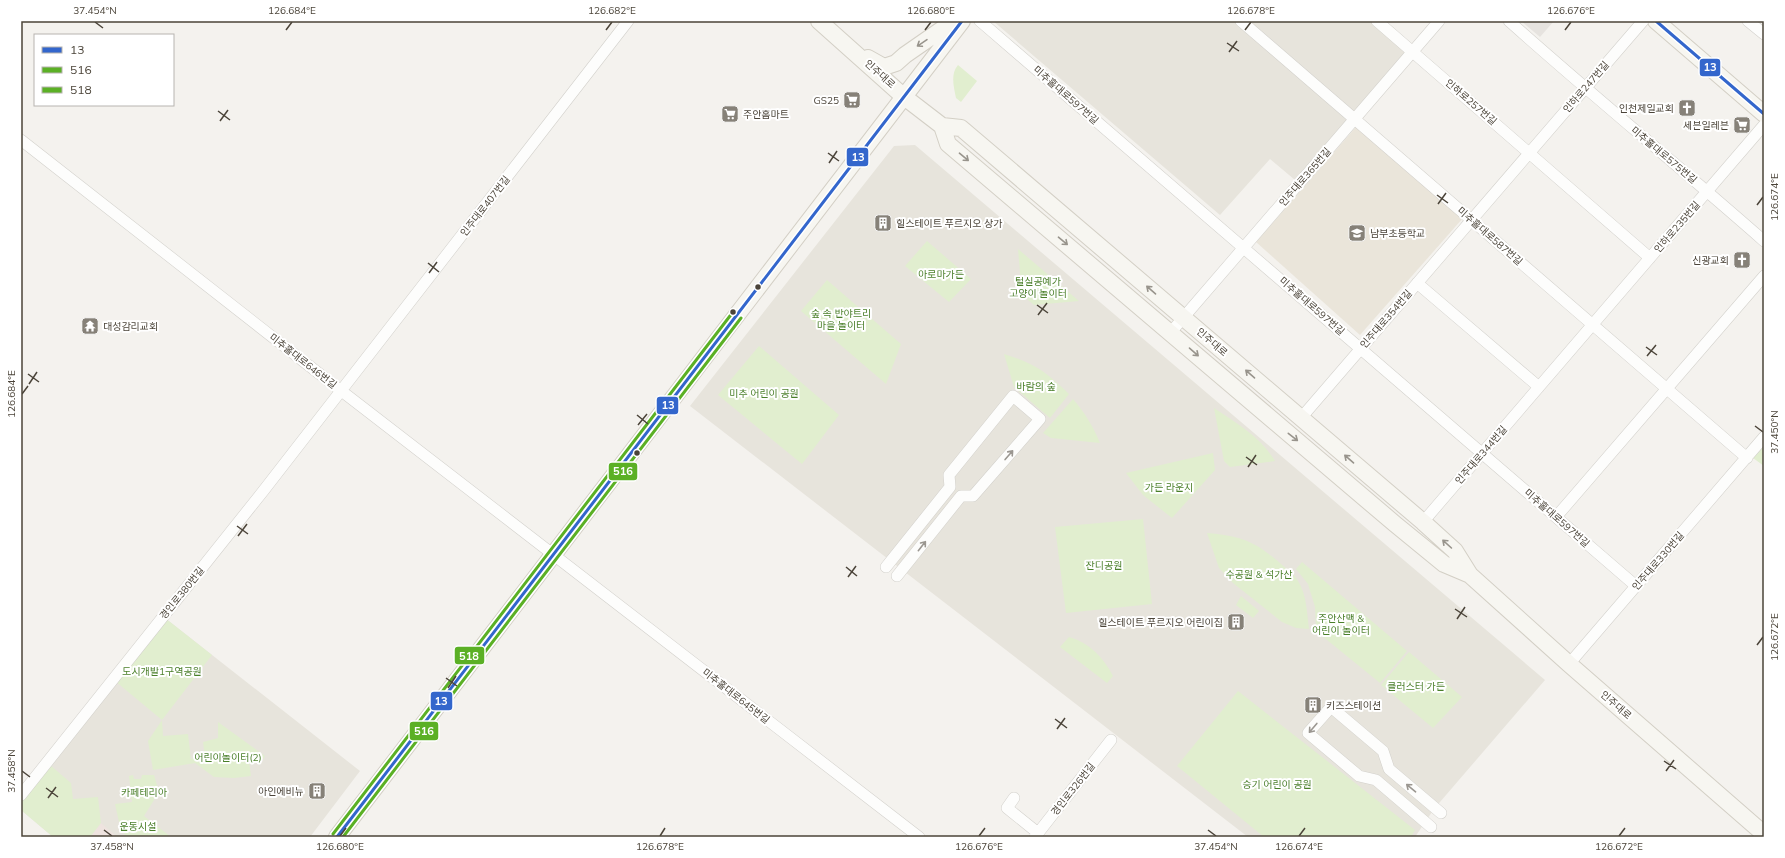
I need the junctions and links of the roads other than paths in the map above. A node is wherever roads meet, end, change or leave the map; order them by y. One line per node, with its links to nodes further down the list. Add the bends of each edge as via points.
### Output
1 (628, 21): 36 (street, 인주대로407번길)
2 (819, 21): 14 (main road, 인주대로)
3 (954, 21): 14 (main road, one-way to 14, via 896,63 884,67)
4 (962, 21): 17 (main road)
5 (1241, 21): 18 (street, 미추홀대로587번길)
6 (1377, 21): 15 (street, 인하로257번길)
7 (1439, 21): 15 (street, 인주대로365번길)
8 (1509, 21): 16 (street, 미추홀대로575번길)
9 (1643, 21): 16 (street, 인하로247번길)
10 (1656, 21): 19 (main road)
11 (1748, 21): 13 (street)
12 (983, 24): 26 (street, 미추홀대로597번길)
13 (1764, 34)
14 (851, 48): 17 (main road, 인주대로)
15 (1413, 52): 18 (street, 인주대로365번길); 22 (street, 인하로257번길)
16 (1585, 88): 22 (street, 인하로247번길); 23 (street, 미추홀대로575번길)
17 (903, 96): 20 (main road, 인주대로); 43 (main road)
18 (1355, 119): 24 (street, 미추홀대로587번길); 26 (street, 인주대로365번길)
19 (1763, 122): 23 (street, 인하로235번길)
20 (942, 126): 30 (main road, 인주대로, one-way to 20, via 961,128); 32 (main road, 인주대로, one-way to 32, via 948,144)
21 (21, 140): 36 (street, 미추홀대로646번길)
22 (1529, 153): 24 (street, 인하로247번길); 27 (street)
23 (1707, 191): 25 (street, 미추홀대로575번길); 27 (street, 인하로235번길)
24 (1472, 220): 29 (street, 인주대로354번길); 31 (street, 미추홀대로587번길)
25 (1764, 241)
26 (1244, 248): 30 (street, 인주대로365번길); 33 (street, 미추홀대로597번길)
27 (1650, 258): 31 (street, 인하로235번길)
28 (1764, 276): 35 (street)
29 (1417, 283): 33 (street, 인주대로354번길); 34 (street)
30 (1184, 317): 32 (street, 인주대로365번길); 37 (main road, 인주대로, one-way to 30)
31 (1593, 325): 34 (street, 인주대로344번길); 35 (street, 미추홀대로587번길)
32 (1171, 332): 45 (main road, 인주대로, one-way to 45, via 1444,564)
33 (1361, 349): 37 (street, 인주대로354번길); 39 (street, 미추홀대로597번길)
34 (1539, 387): 39 (street, 인주대로344번길)
35 (1667, 389): 40 (street, 미추홀대로587번길); 41 (street)
36 (341, 390): 43 (street, 미추홀대로646번길); 50 (street, 경인로380번길)
37 (1301, 418): 42 (main road, 인주대로, one-way to 37)
38 (1764, 437): 40 (street, 인주대로330번길)
39 (1482, 453): 41 (street, 미추홀대로597번길); 42 (street, 인주대로344번길)
40 (1747, 458): 47 (street, 인주대로330번길)
41 (1556, 517): 47 (street, 미추홀대로597번길)
42 (1423, 522): 45 (main road, 인주대로, one-way to 42, via 1455,551)
43 (553, 554): 56 (main road); 57 (street, 미추홀대로645번길)
44 (886, 567): 46 (street, one-way to 44, via 961,496 973,496 1040,419 1013,396 948,475 950,487)
45 (1470, 575): 48 (main road, 인주대로)
46 (897, 576)
47 (1636, 586): 48 (street, 인주대로330번길)
48 (1568, 664): 54 (main road, 인주대로)
49 (1111, 740): 55 (street, 경인로326번길)
50 (21, 795)
51 (1014, 798): 55 (street, via 1007,808)
52 (1441, 813): 53 (street, one-way to 53, via 1389,768 1383,751 1331,707 1308,733 1359,776 1376,780)
53 (1431, 826)
54 (1764, 834)
55 (1037, 835)
56 (337, 837)
57 (919, 837)

